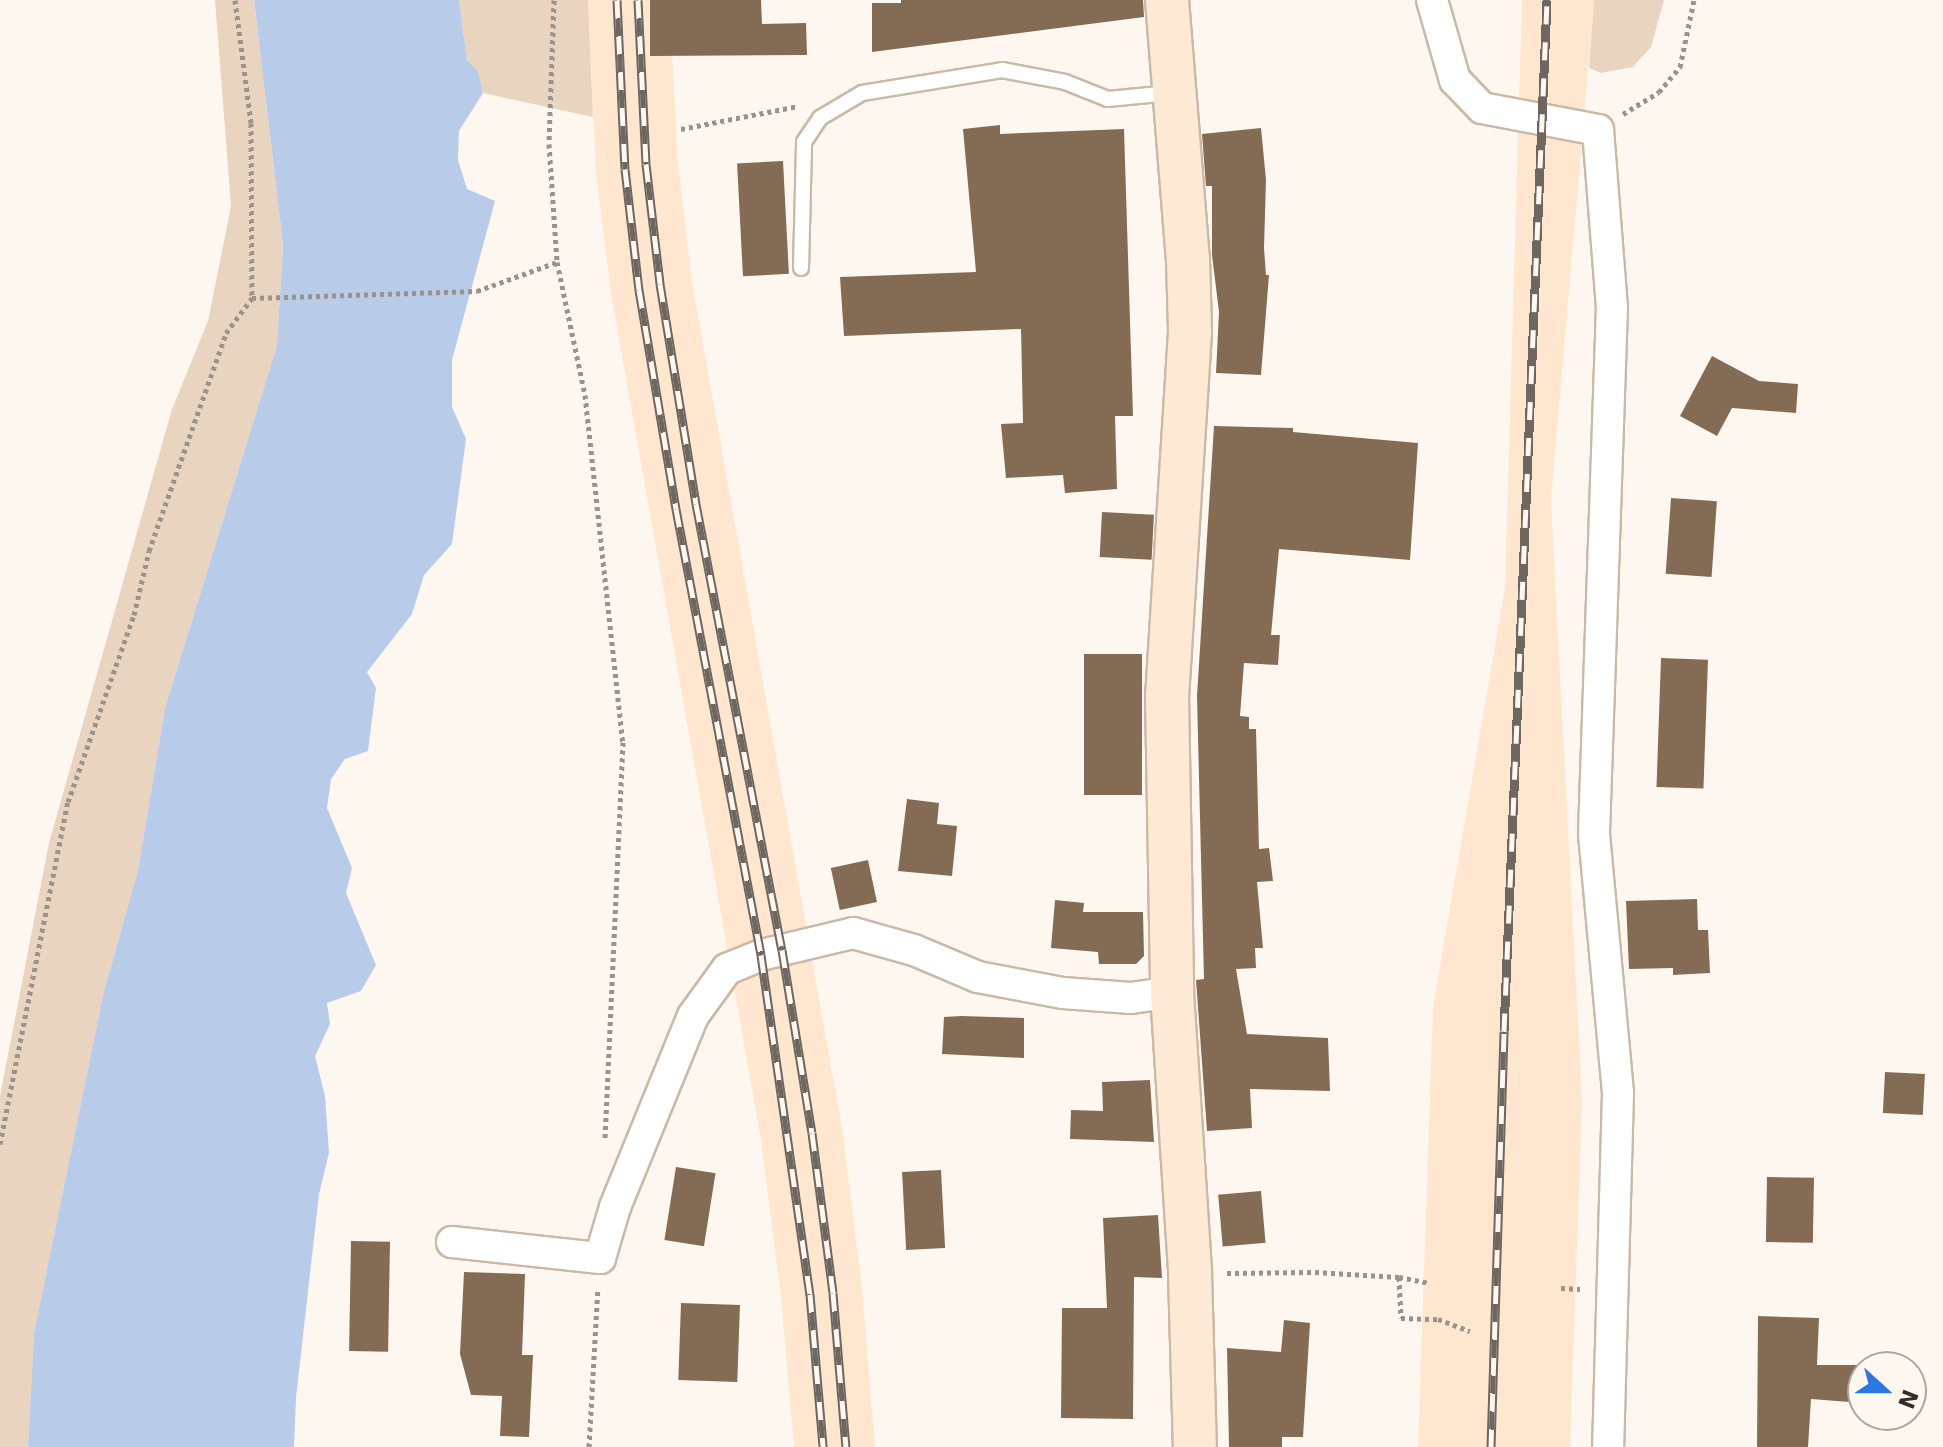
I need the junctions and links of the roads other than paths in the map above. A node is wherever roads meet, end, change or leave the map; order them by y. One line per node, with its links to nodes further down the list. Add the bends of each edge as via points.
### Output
1 (1167, 0): 3 (main road)
2 (1432, 0): 8 (street, via 1455,80 1482,108 1598,130 1612,307 1594,834 1618,1093)
3 (1174, 92): 4 (lane, via 1108,99 1065,82 1002,70 862,93 820,118 804,142); 5 (main road, via 1190,332 1167,695)
4 (801, 268)
5 (1172, 992): 6 (street, via 1131,998 978,977 914,950 853,933 761,955 727,969 693,1016 615,1207 600,1258); 7 (main road)
6 (452, 1242)
7 (1195, 1447)
8 (1608, 1447)

